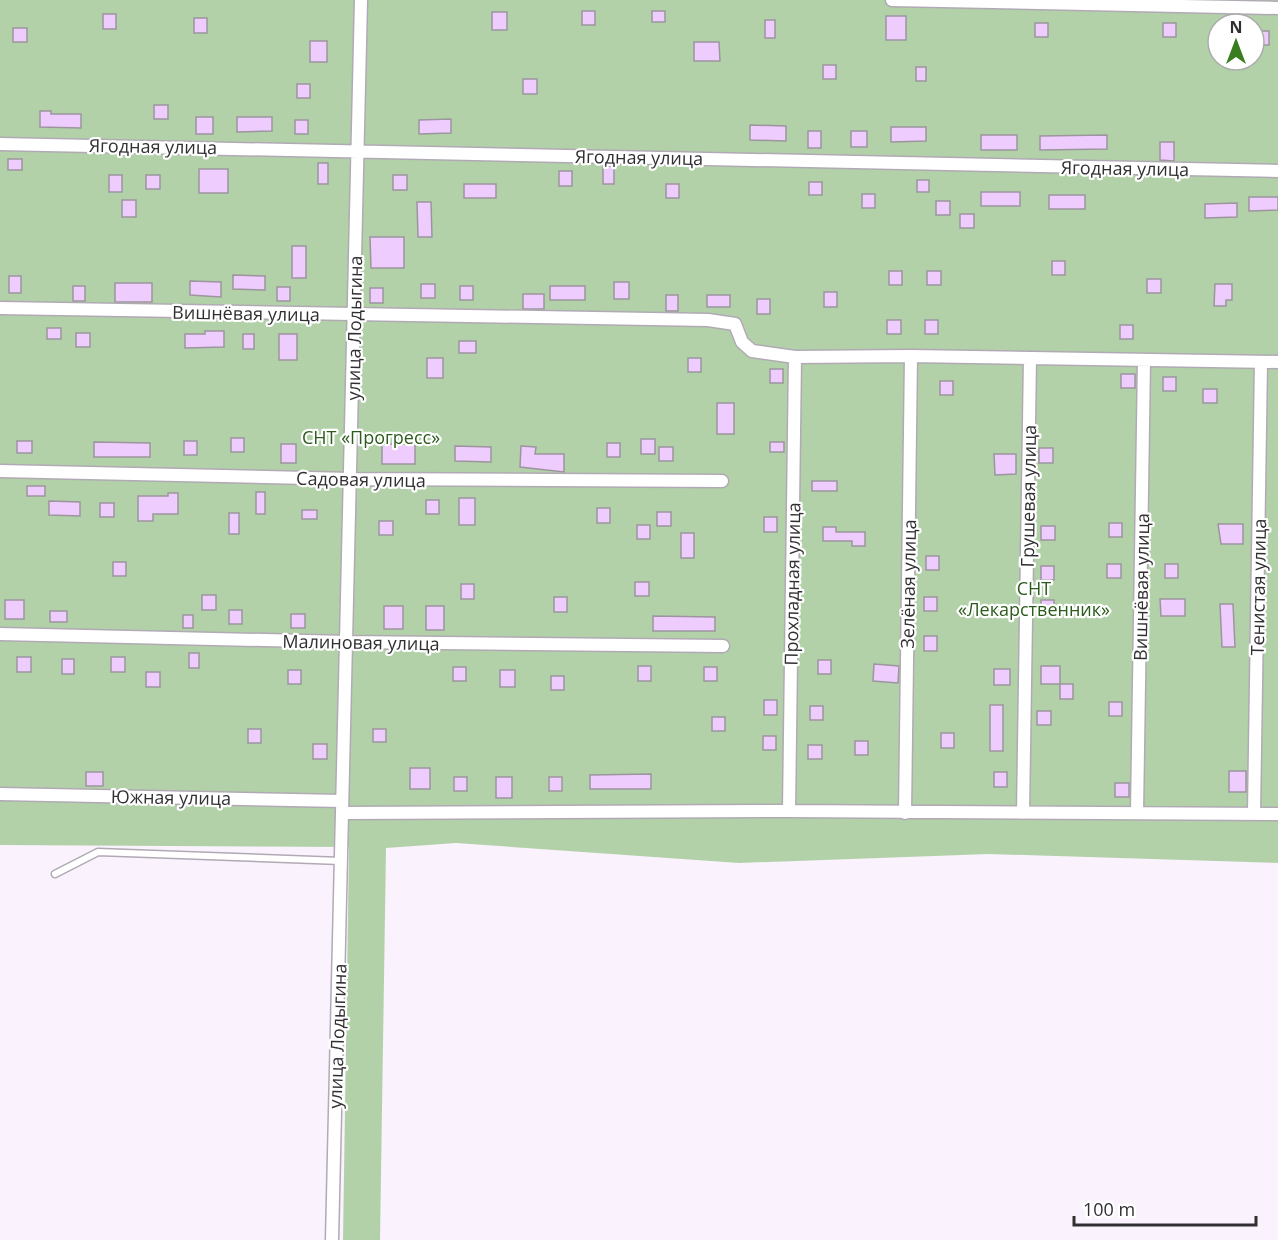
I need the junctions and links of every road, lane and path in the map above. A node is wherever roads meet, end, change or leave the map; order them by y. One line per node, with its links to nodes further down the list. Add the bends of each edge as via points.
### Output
1 (361, 0): 5 (street, улица Лодыгина)
2 (892, 0): 3 (street)
3 (1278, 8)
4 (0, 144): 5 (street, Ягодная улица)
5 (358, 150): 6 (street, Ягодная улица); 8 (street, улица Лодыгина)
6 (1278, 171)
7 (0, 308): 8 (street, Вишнёвая улица)
8 (355, 315): 10 (street, Вишнёвая улица, via 708,320 735,324 742,342 752,351); 16 (street, улица Лодыгина)
9 (911, 356): 10 (street, Вишнёвая улица); 11 (street, Вишнёвая улица); 24 (street, Зелёная улица)
10 (795, 357): 23 (street, Прохладная улица)
11 (1030, 358): 12 (street, Вишнёвая улица); 25 (street, Грушевая улица)
12 (1144, 361): 13 (street, Вишнёвая улица); 26 (street, Вишнёвая улица)
13 (1261, 362): 14 (street, Вишнёвая улица); 27 (street, Тенистая улица)
14 (1278, 362)
15 (0, 471): 16 (street, Садовая улица)
16 (351, 479): 17 (street, Садовая улица); 19 (street, улица Лодыгина)
17 (722, 481)
18 (0, 634): 19 (street, Малиновая улица)
19 (348, 642): 20 (street, Малиновая улица); 22 (street, улица Лодыгина)
20 (723, 645)
21 (0, 794): 22 (street, Южная улица)
22 (342, 807): 23 (street, Южная улица); 29 (street, улица Лодыгина)
23 (789, 811): 24 (street, Южная улица)
24 (905, 813): 25 (street, Южная улица)
25 (1023, 813): 26 (street, Южная улица)
26 (1137, 813): 27 (street, Южная улица)
27 (1254, 813): 28 (street, Южная улица)
28 (1278, 814)
29 (341, 861): 30 (lane, via 98,852); 31 (street, улица Лодыгина)
30 (55, 874)
31 (332, 1240)

